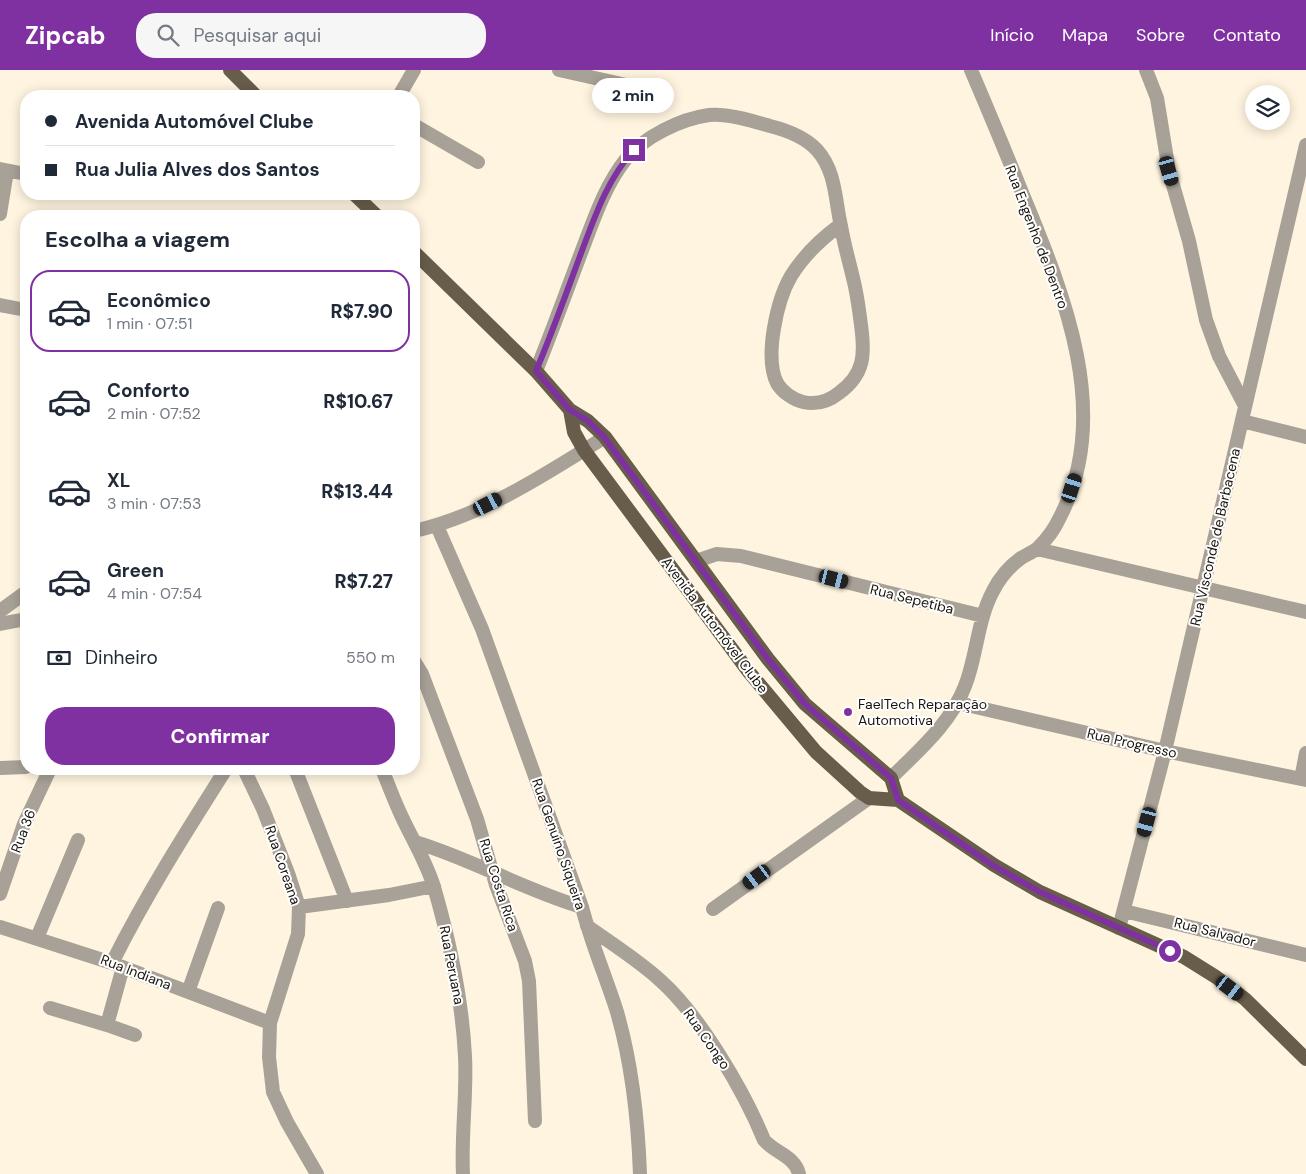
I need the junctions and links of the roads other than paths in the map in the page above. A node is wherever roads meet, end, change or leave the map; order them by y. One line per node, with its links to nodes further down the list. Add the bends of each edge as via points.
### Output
1 (230, 70): 7 (main road)
2 (414, 70): 8 (street)
3 (559, 70): 6 (street)
4 (971, 70): 31 (street, Rua Engenho de Dentro, via 1055,276 1080,376 1084,427 1082,452 1068,501 1049,536)
5 (1146, 70): 23 (street, via 1158,98 1169,171 1189,241 1206,320 1219,356)
6 (636, 87)
7 (250, 90)
8 (402, 90)
9 (420, 128): 11 (street)
10 (1306, 144): 14 (street, Rua Visconde de Barbacena)
11 (478, 162)
12 (4, 170): 13 (street); 17 (street)
13 (20, 173)
14 (1303, 174): 23 (street, Rua Visconde de Barbacena)
15 (361, 200): 16 (main road)
16 (371, 210)
17 (0, 214)
18 (840, 225): 18 (street, via 859,307 865,351 859,370 848,386 820,403 804,402 790,397 777,384 771,345 790,278 819,240); 22 (street, via 837,194 828,169 817,150 800,137 746,119 710,115 673,125 644,141 610,183)
19 (420, 258): 22 (main road, Avenida Automóvel Clube)
20 (0, 305): 21 (street)
21 (20, 309)
22 (536, 371): 24 (main road, Avenida Automóvel Clube)
23 (1245, 406): 25 (street, Rua Visconde de Barbacena)
24 (570, 410): 26 (main road, Avenida Automóvel Clube, via 588,421); 28 (main road, Avenida Automóvel Clube, via 574,432)
25 (1242, 421): 27 (street); 34 (street, Rua Visconde de Barbacena)
26 (604, 437): 28 (street); 33 (main road, Avenida Automóvel Clube)
27 (1306, 437)
28 (584, 450): 29 (street, via 480,508); 32 (main road, Avenida Automóvel Clube)
29 (437, 526): 30 (street); 65 (street, Rua Genuíno Siqueira, via 482,630)
30 (420, 530)
31 (1037, 549): 34 (street); 38 (street, Rua Engenho de Dentro, via 1007,572 992,594)
32 (666, 561): 33 (main road, via 682,564); 43 (main road, Avenida Automóvel Clube)
33 (696, 561): 38 (street, Rua Sepetiba, via 717,554 741,556); 41 (main road, Avenida Automóvel Clube)
34 (1204, 588): 37 (street); 45 (street, Rua Visconde de Barbacena)
35 (20, 597): 36 (street)
36 (0, 612)
37 (1306, 612)
38 (983, 616): 44 (street, Rua Engenho de Dentro)
39 (20, 620): 40 (street)
40 (0, 624)
41 (768, 659): 43 (main road); 54 (main road, Avenida Automóvel Clube, via 805,704)
42 (420, 671): 60 (street, Rua Costa Rica, via 477,819)
43 (749, 672): 56 (main road, Avenida Automóvel Clube, via 816,752 852,786)
44 (958, 704): 45 (street, Rua Progresso); 54 (street, Rua Engenho de Dentro)
45 (1165, 751): 55 (street, Rua Progresso); 68 (street, Rua Visconde de Barbacena)
46 (1306, 753): 55 (street)
47 (20, 767): 48 (street)
48 (0, 768)
49 (47, 775): 62 (street, Rua 36, via 24,824)
50 (222, 775): 74 (street, via 132,924)
51 (247, 775): 64 (street, Rua Coreana, via 263,809)
52 (297, 775): 63 (street)
53 (384, 775): 59 (street, Rua Peruana)
54 (891, 778): 57 (main road)
55 (1303, 779)
56 (870, 798): 57 (main road); 67 (street)
57 (898, 800): 71 (main road, via 994,866 1040,892)
58 (78, 840): 72 (street)
59 (415, 842): 60 (street); 61 (street, Rua Peruana)
60 (492, 871): 65 (street); 81 (street, Rua Costa Rica, via 525,961 529,981)
61 (434, 886): 63 (street); 83 (street, Rua Peruana, via 449,944 465,1057)
62 (0, 894)
63 (347, 901): 64 (street)
64 (299, 907): 77 (street, Rua Coreana, via 298,934)
65 (582, 907): 69 (street, Rua Genuíno Siqueira)
66 (218, 908): 75 (street)
67 (713, 909)
68 (1124, 911): 71 (street, Rua Visconde de Barbacena); 73 (street, Rua Salvador)
69 (587, 926): 84 (street, Rua Genuíno Siqueira, via 617,1012 630,1069); 85 (street, Rua Congo, via 661,981 681,1002 730,1074 764,1140 796,1164)
70 (0, 927): 72 (street, Rua Indiana)
71 (1119, 928): 80 (main road, via 1184,958 1216,977 1245,999)
72 (37, 938): 74 (street, Rua Indiana)
73 (1306, 955)
74 (118, 965): 75 (street, Rua Indiana); 78 (street)
75 (188, 992): 77 (street, Rua Indiana)
76 (50, 1008): 78 (street)
77 (270, 1023): 82 (street, Rua Coreana, via 269,1057 274,1092)
78 (107, 1025): 79 (street)
79 (135, 1035)
80 (1306, 1059)
81 (535, 1121)
82 (317, 1174)
83 (463, 1174)
84 (640, 1174)
85 (799, 1174)

